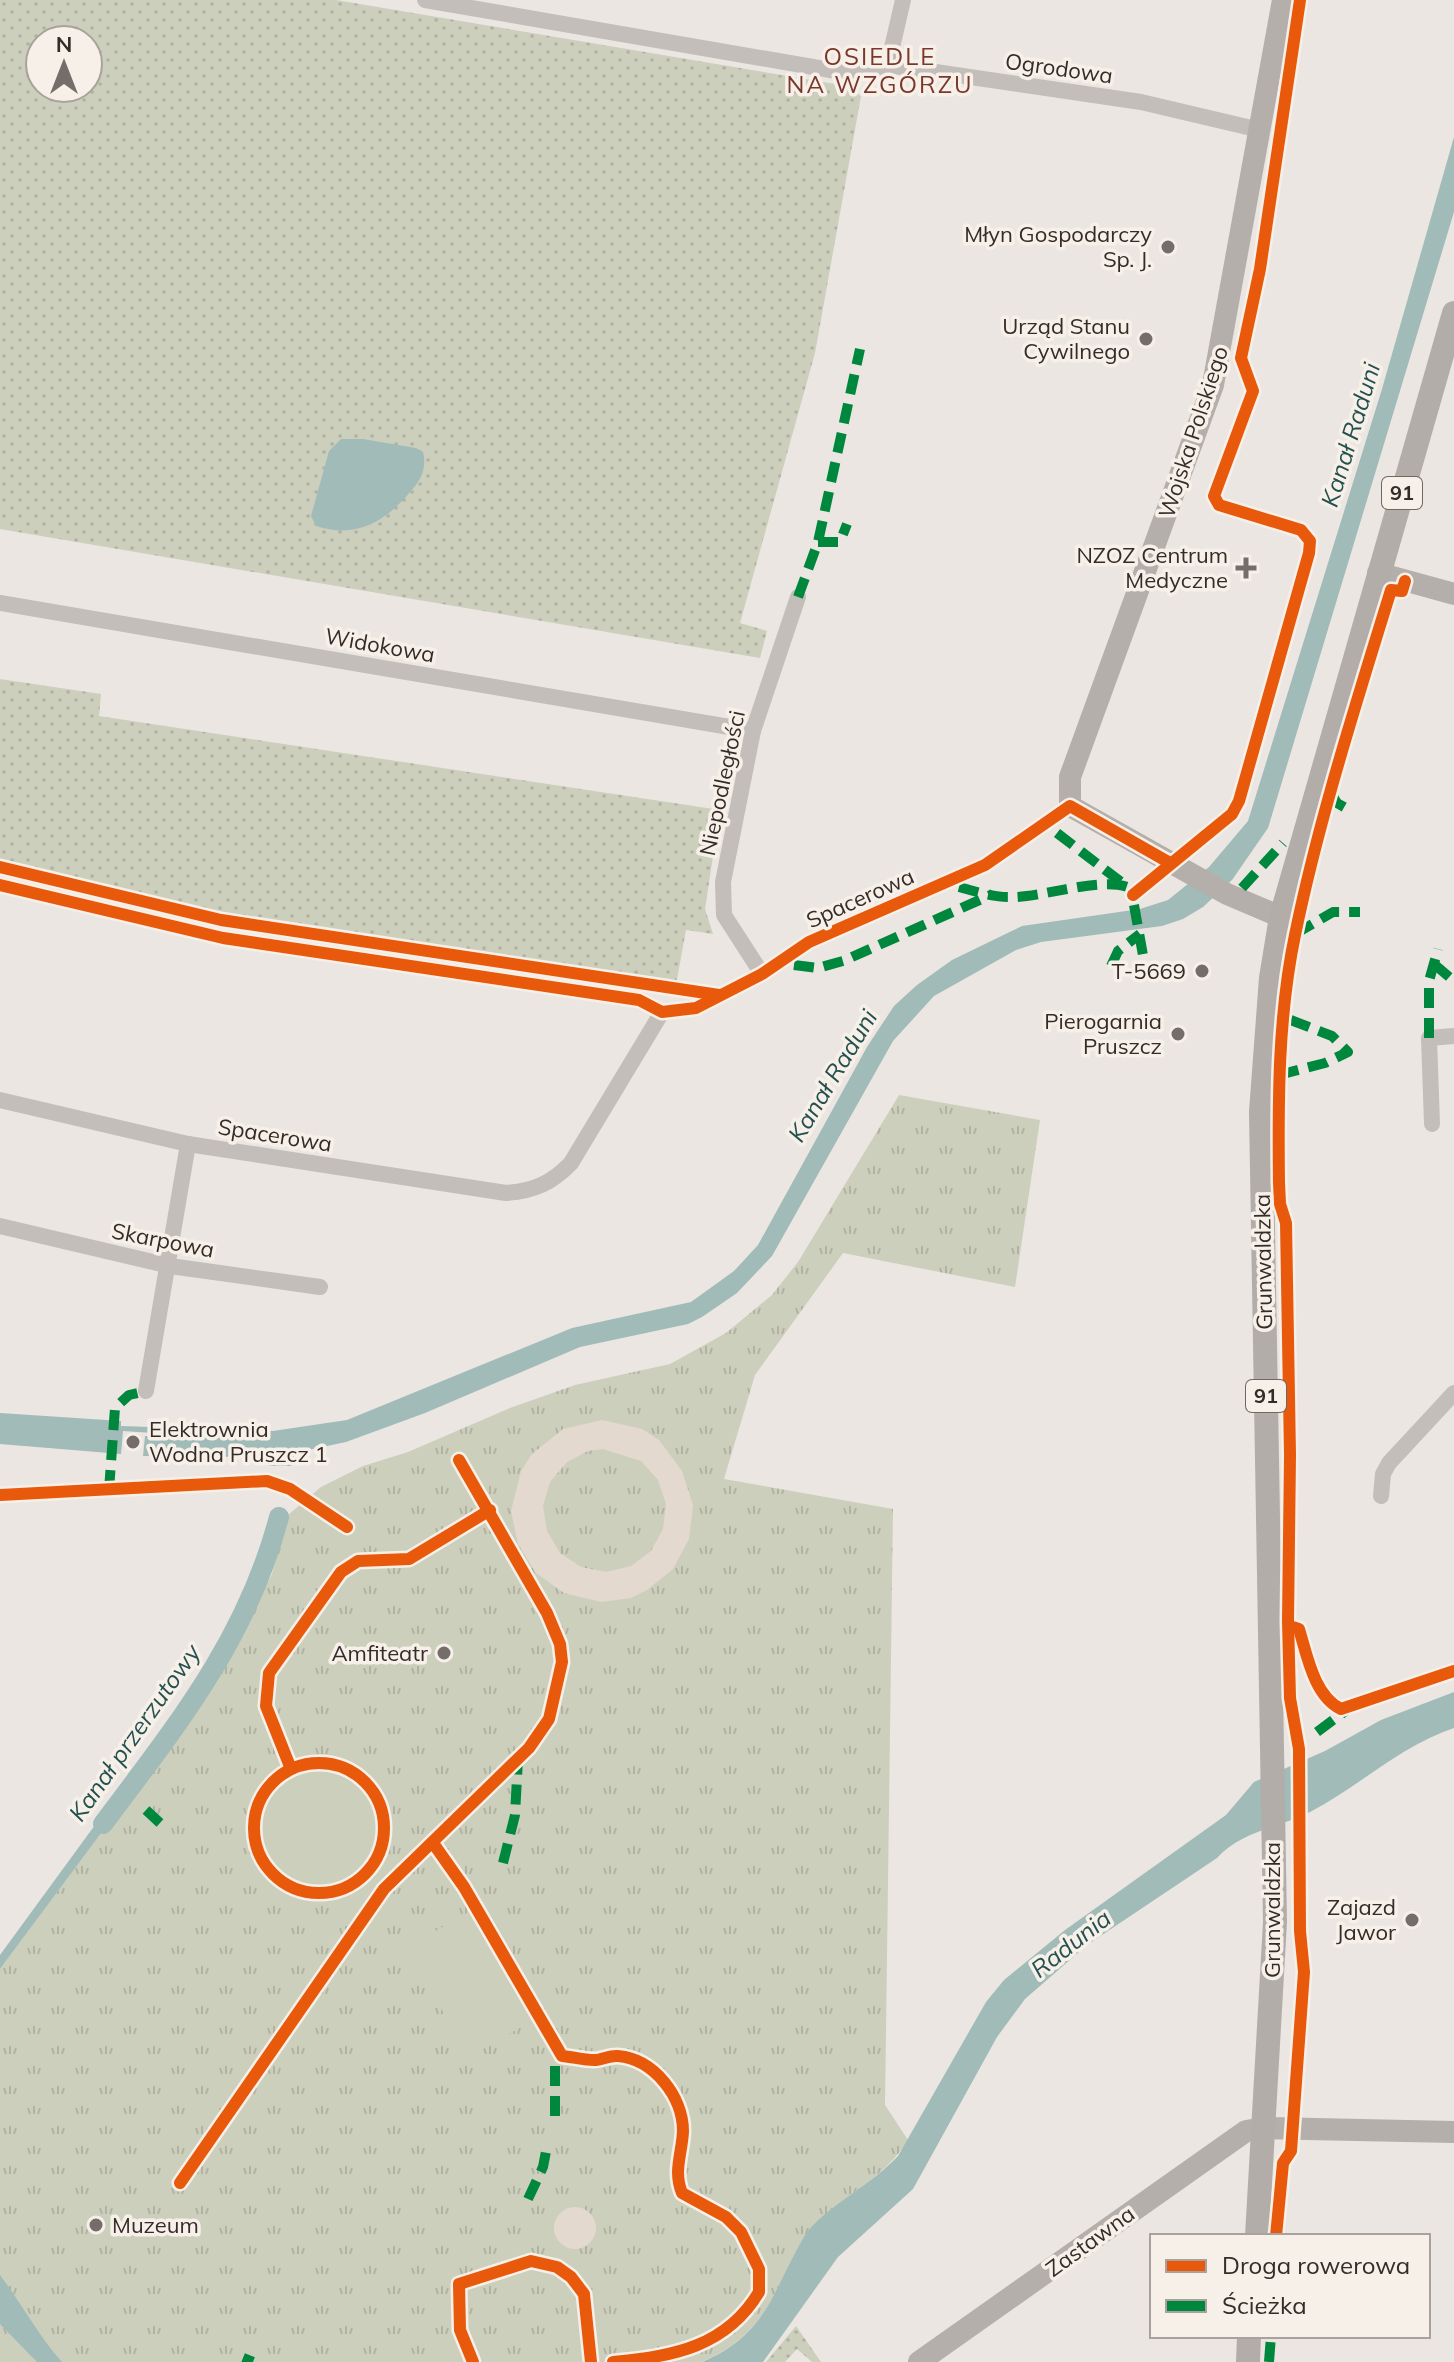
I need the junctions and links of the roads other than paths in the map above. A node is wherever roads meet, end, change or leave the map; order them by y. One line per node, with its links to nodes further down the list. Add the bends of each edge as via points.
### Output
1 (425, 0): 4 (street, Ogrodowa, via 842,72)
2 (903, 0): 4 (street)
3 (1283, 0): 5 (street, Wojska Polskiego)
4 (888, 65): 5 (street, Ogrodowa, via 1141,102)
5 (1260, 130): 12 (street, Wojska Polskiego, via 1213,385 1070,777)
6 (1454, 313): 7 (main road, Grunwaldzka / 91)
7 (1378, 573): 8 (street); 14 (main road, Grunwaldzka / 91)
8 (1454, 594)
9 (798, 597): 11 (street, Niepodległości)
10 (0, 603): 11 (street, Widokowa)
11 (753, 731): 15 (street, Niepodległości, via 721,907)
12 (1070, 806): 14 (street, via 1227,894); 15 (street, Spacerowa, via 985,865 809,942)
13 (0, 885): 16 (street, via 194,933 639,1000)
14 (1281, 917): 27 (main road, Grunwaldzka / 91, via 1269,991 1261,1112 1275,1922)
15 (762, 974): 16 (street, Spacerowa, via 696,1008)
16 (662, 1012): 20 (street, Spacerowa, via 571,1163 541,1187 506,1193)
17 (1454, 1036): 19 (street, via 1429,1038)
18 (0, 1100): 20 (street, Spacerowa)
19 (1432, 1124)
20 (188, 1144): 22 (street)
21 (0, 1226): 22 (street, Skarpowa)
22 (170, 1266): 23 (street, Skarpowa); 24 (street)
23 (320, 1287)
24 (146, 1391)
25 (1454, 1393): 26 (street, via 1389,1463)
26 (1381, 1496)
27 (1264, 2128): 28 (street); 29 (main road, Grunwaldzka / 91); 31 (street, Zastawna, via 1246,2131 1225,2144)
28 (1454, 2132)
29 (1257, 2234)
30 (1249, 2338): 32 (main road)
31 (932, 2358)
32 (1248, 2362)

